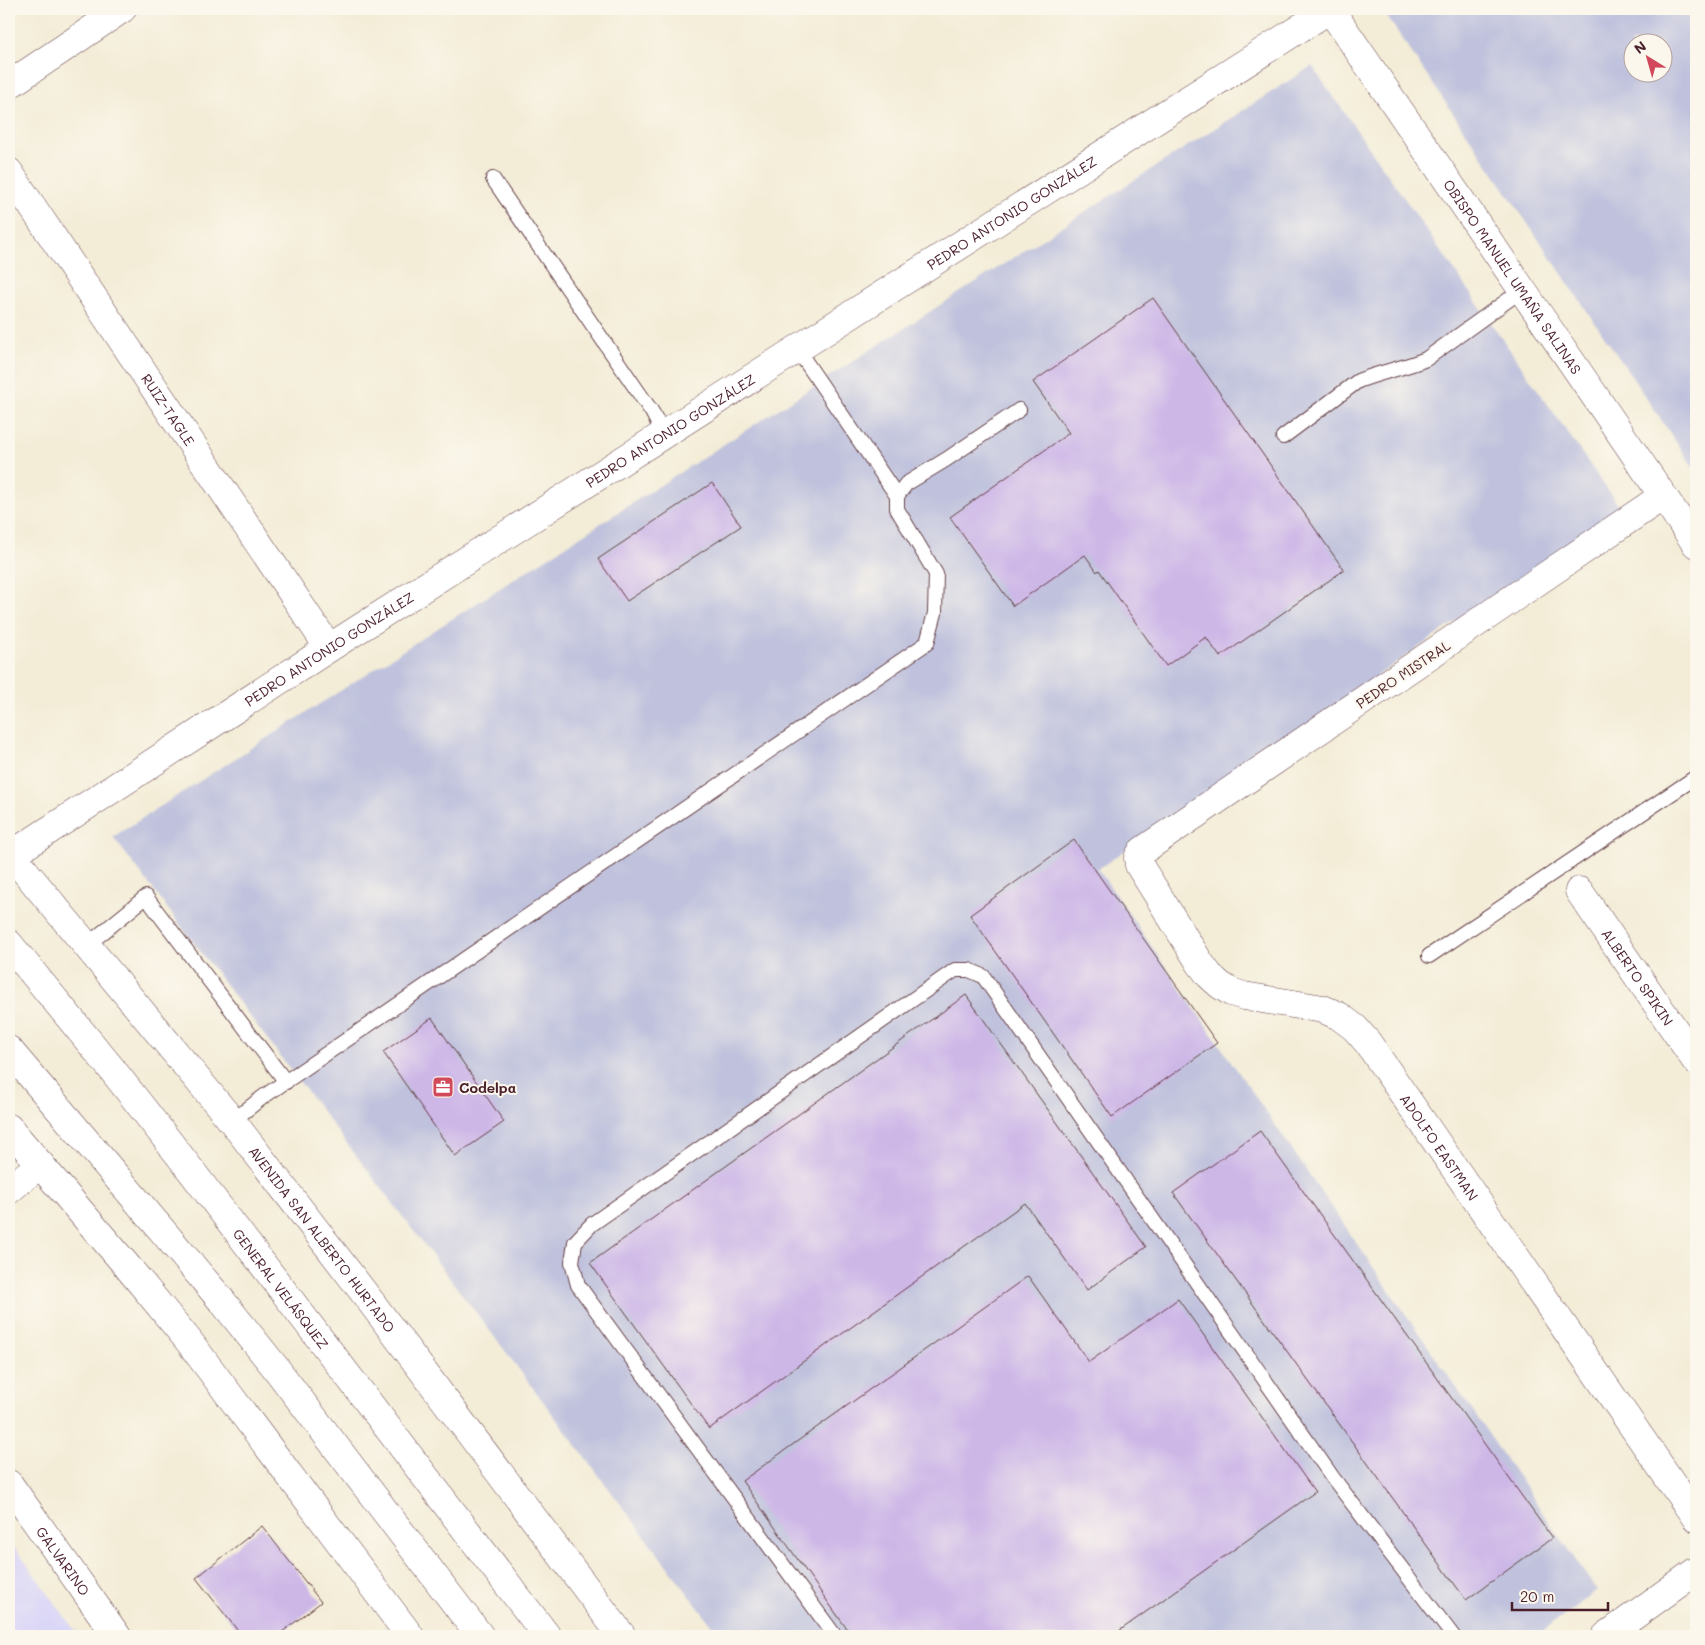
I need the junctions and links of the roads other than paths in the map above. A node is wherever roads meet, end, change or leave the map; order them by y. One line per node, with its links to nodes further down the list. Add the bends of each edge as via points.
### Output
1 (122, 9): 3 (main road)
2 (1330, 9): 6 (main road, OBISPO MANUEL UMAÑA SALINAS); 7 (main road, PEDRO ANTONIO GONZÁLEZ)
3 (9, 85)
4 (9, 172): 14 (main road, RUIZ-TAGLE)
5 (493, 179): 9 (lane, via 652,412)
6 (1522, 290): 10 (lane, via 1426,359 1358,381); 12 (main road, OBISPO MANUEL UMAÑA SALINAS)
7 (797, 349): 9 (main road, PEDRO ANTONIO GONZÁLEZ); 11 (lane)
8 (1020, 410): 11 (lane, via 906,484)
9 (664, 435): 14 (main road, PEDRO ANTONIO GONZÁLEZ)
10 (1283, 437)
11 (897, 496): 24 (lane, via 897,509 936,574 936,613 927,643)
12 (1663, 496): 13 (main road, OBISPO MANUEL UMAÑA SALINAS); 16 (main road, PEDRO MISTRAL)
13 (1696, 544)
14 (329, 648): 17 (main road, PEDRO ANTONIO GONZÁLEZ)
15 (1696, 777): 21 (lane)
16 (1142, 851): 30 (main road, ADOLFO EASTMAN, via 1139,865 1200,963 1220,985 1244,996 1323,1009 1339,1016 1362,1035)
17 (10, 853): 20 (main road, AVENIDA SAN ALBERTO HURTADO)
18 (1579, 891): 23 (main road, ALBERTO SPIKIN)
19 (9, 944): 35 (main road, GENERAL VELÁSQUEZ, via 184,1160)
20 (86, 946): 24 (lane, via 146,897); 25 (main road, AVENIDA SAN ALBERTO HURTADO)
21 (1429, 956)
22 (9, 1050): 34 (main road, via 222,1301)
23 (1696, 1061)
24 (286, 1082): 25 (lane)
25 (232, 1121): 36 (main road, AVENIDA SAN ALBERTO HURTADO)
26 (9, 1128): 27 (main road)
27 (40, 1164): 28 (main road); 33 (main road, via 188,1340)
28 (9, 1190)
29 (9, 1484): 32 (main road, GALVARINO)
30 (1696, 1518)
31 (1696, 1571): 39 (main road)
32 (117, 1636)
33 (410, 1636)
34 (480, 1636)
35 (547, 1636)
36 (622, 1636)
37 (835, 1636): 38 (lane, via 578,1285 572,1262 575,1242 592,1224 955,970 969,970 983,976 1333,1478)
38 (1453, 1636)
39 (1606, 1636)

